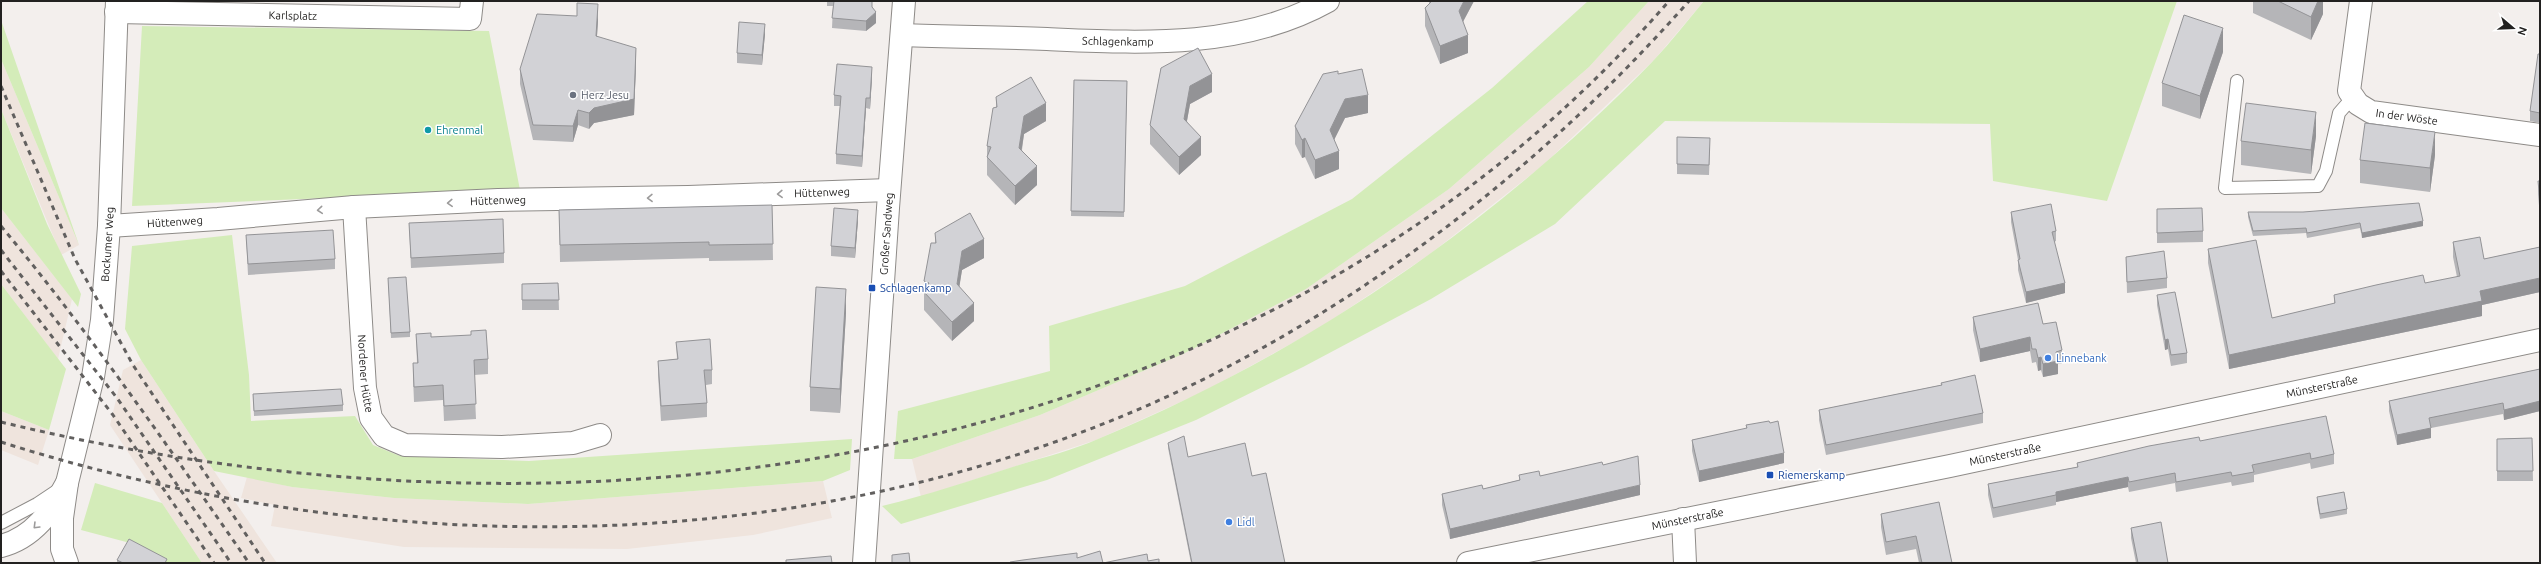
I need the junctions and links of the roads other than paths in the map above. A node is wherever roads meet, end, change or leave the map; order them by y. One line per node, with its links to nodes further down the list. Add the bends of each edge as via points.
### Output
1 (904, 1): 6 (street, Großer Sandweg)
2 (1328, 1): 6 (street, Schlagenkamp, via 1284,21 1242,33 1196,40 1152,43)
3 (2361, 1): 8 (street, via 2349,91)
4 (116, 6): 5 (street, Karlsplatz); 12 (street, Bockumer Weg)
5 (471, 10)
6 (902, 35): 10 (street, Großer Sandweg)
7 (2237, 81): 8 (lane, via 2225,188 2318,186 2326,171 2339,113)
8 (2353, 97): 9 (street, In der Wöste, via 2358,104 2371,112)
9 (2540, 135)
10 (889, 190): 11 (street, Hüttenweg, one-way to 11, via 498,200); 20 (street, Großer Sandweg)
11 (354, 207): 12 (street, Hüttenweg, one-way to 12); 14 (street, Nordener Hütte, via 365,388 371,418 384,436 405,445 502,447 573,443)
12 (109, 226): 15 (street, Bockumer Weg, via 102,320 93,378)
13 (2540, 340): 16 (street, Münsterstraße, via 1957,464)
14 (600, 435)
15 (67, 483): 17 (lane, via 37,504); 18 (street, Bockumer Weg, one-way to 18, via 47,515 33,530 20,539); 19 (street, Bockumer Weg, via 61,538)
16 (1683, 519): 21 (street, Münsterstraße); 22 (street)
17 (1, 523)
18 (1, 546)
19 (67, 563)
20 (864, 563)
21 (1468, 563)
22 (1685, 563)

